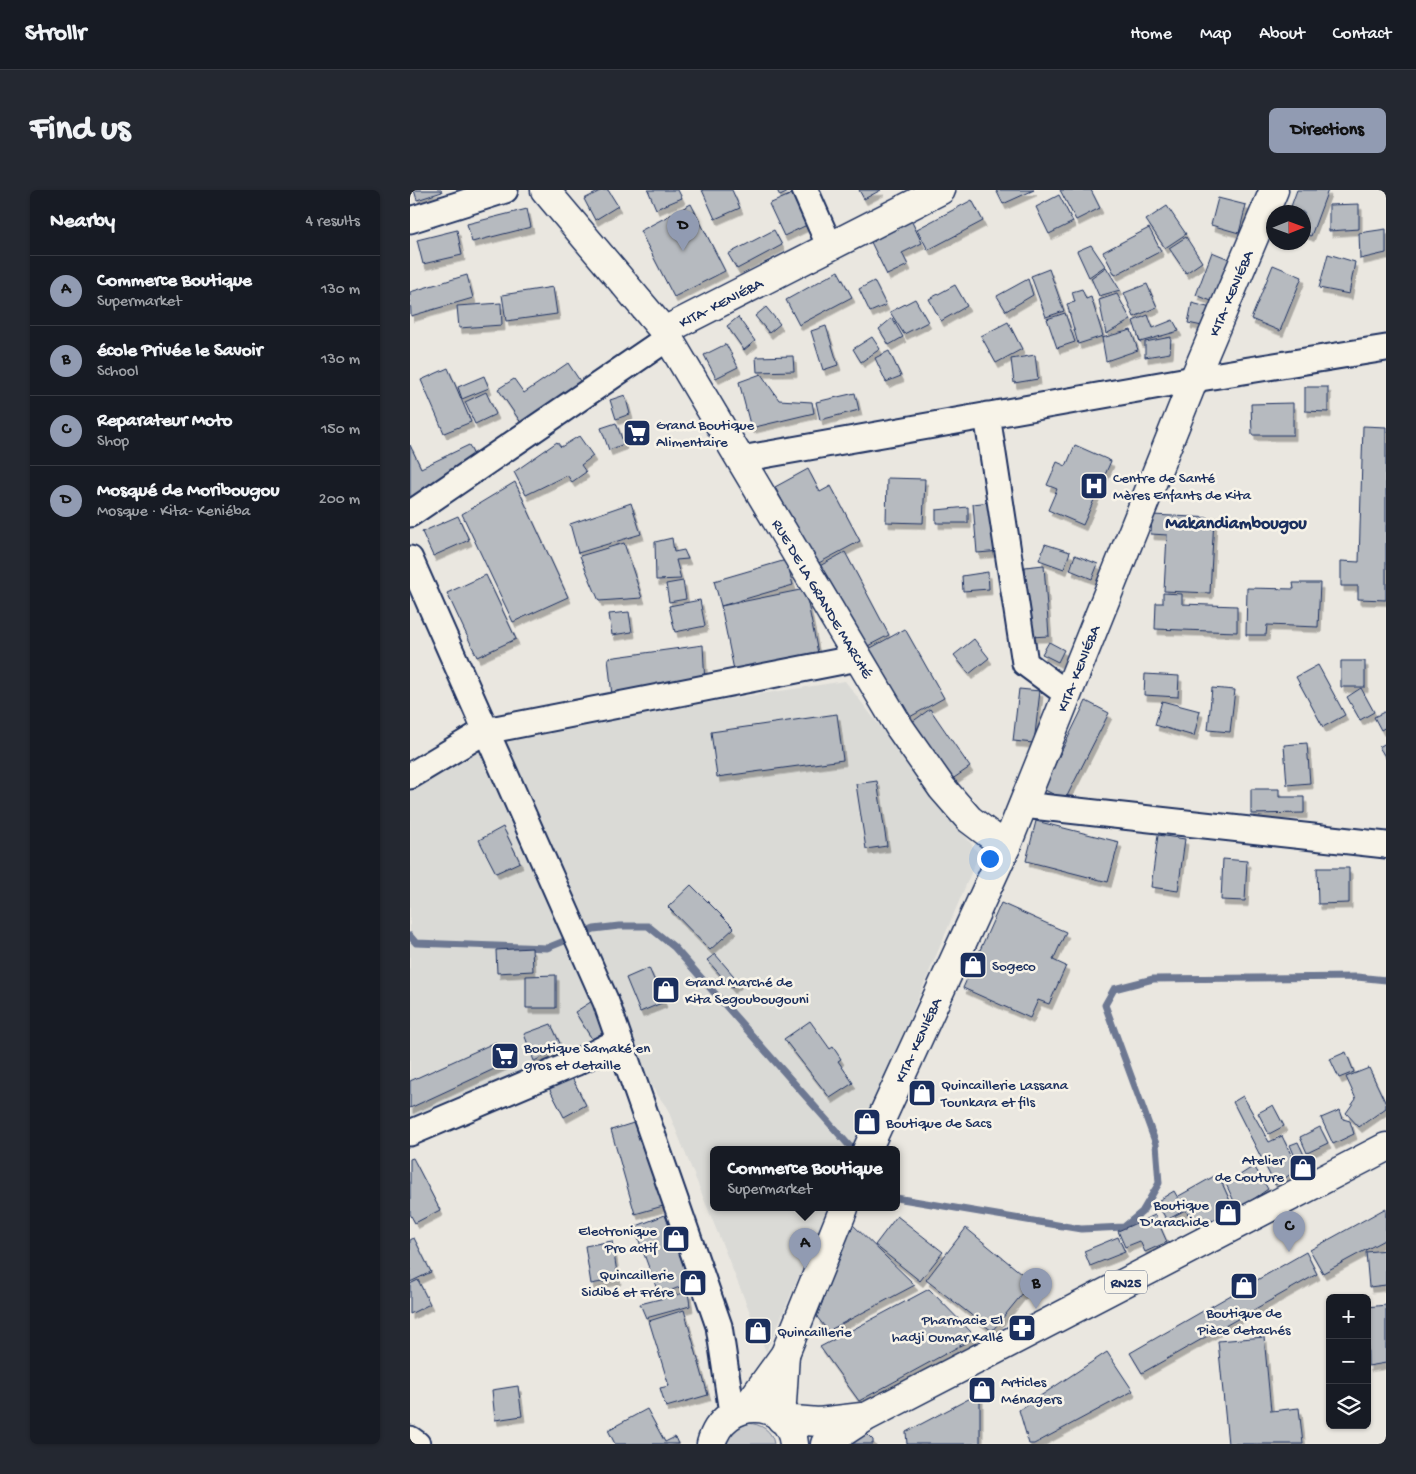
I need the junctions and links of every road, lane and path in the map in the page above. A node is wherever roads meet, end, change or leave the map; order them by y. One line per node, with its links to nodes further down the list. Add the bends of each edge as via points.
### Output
1 (504, 190): 6 (street)
2 (544, 190): 8 (main road, KITA- KENIÉBA)
3 (806, 190): 7 (street)
4 (941, 190): 7 (main road, KITA- KENIÉBA)
5 (1274, 190): 10 (main road, KITA- KENIÉBA)
6 (410, 220)
7 (830, 247): 8 (main road, KITA- KENIÉBA)
8 (666, 334): 12 (main road, RUE DE LA GRANDE MARCHÉ); 13 (street)
9 (1386, 348): 10 (street)
10 (1194, 379): 11 (street); 16 (main road, KITA- KENIÉBA)
11 (987, 415): 12 (street); 16 (street, via 1025,663)
12 (741, 458): 15 (main road, RUE DE LA GRANDE MARCHÉ)
13 (410, 514)
14 (410, 559): 17 (street)
15 (858, 658): 17 (street); 21 (main road, RUE DE LA GRANDE MARCHÉ, via 900,728 942,788 969,819)
16 (1067, 694): 19 (main road, KITA- KENIÉBA)
17 (485, 731): 18 (street); 22 (street, via 606,1002)
18 (410, 776)
19 (1023, 805): 20 (street); 21 (main road, KITA- KENIÉBA)
20 (1386, 845)
21 (1006, 847): 24 (main road, KITA- KENIÉBA)
22 (619, 1041): 23 (street); 28 (street, via 719,1326)
23 (410, 1133)
24 (869, 1146)
25 (1386, 1147): 29 (main road, RN25)
26 (843, 1211): 27 (main road)
27 (785, 1354): 28 (main road); 30 (main road)
28 (739, 1411): 30 (main road, via 759,1408); 33 (main road, via 721,1421)
29 (866, 1417): 30 (main road, RN25, via 819,1422); 35 (main road, RN25)
30 (781, 1419): 34 (main road)
31 (410, 1439): 32 (street)
32 (417, 1444)
33 (711, 1444)
34 (794, 1444)
35 (825, 1444)

